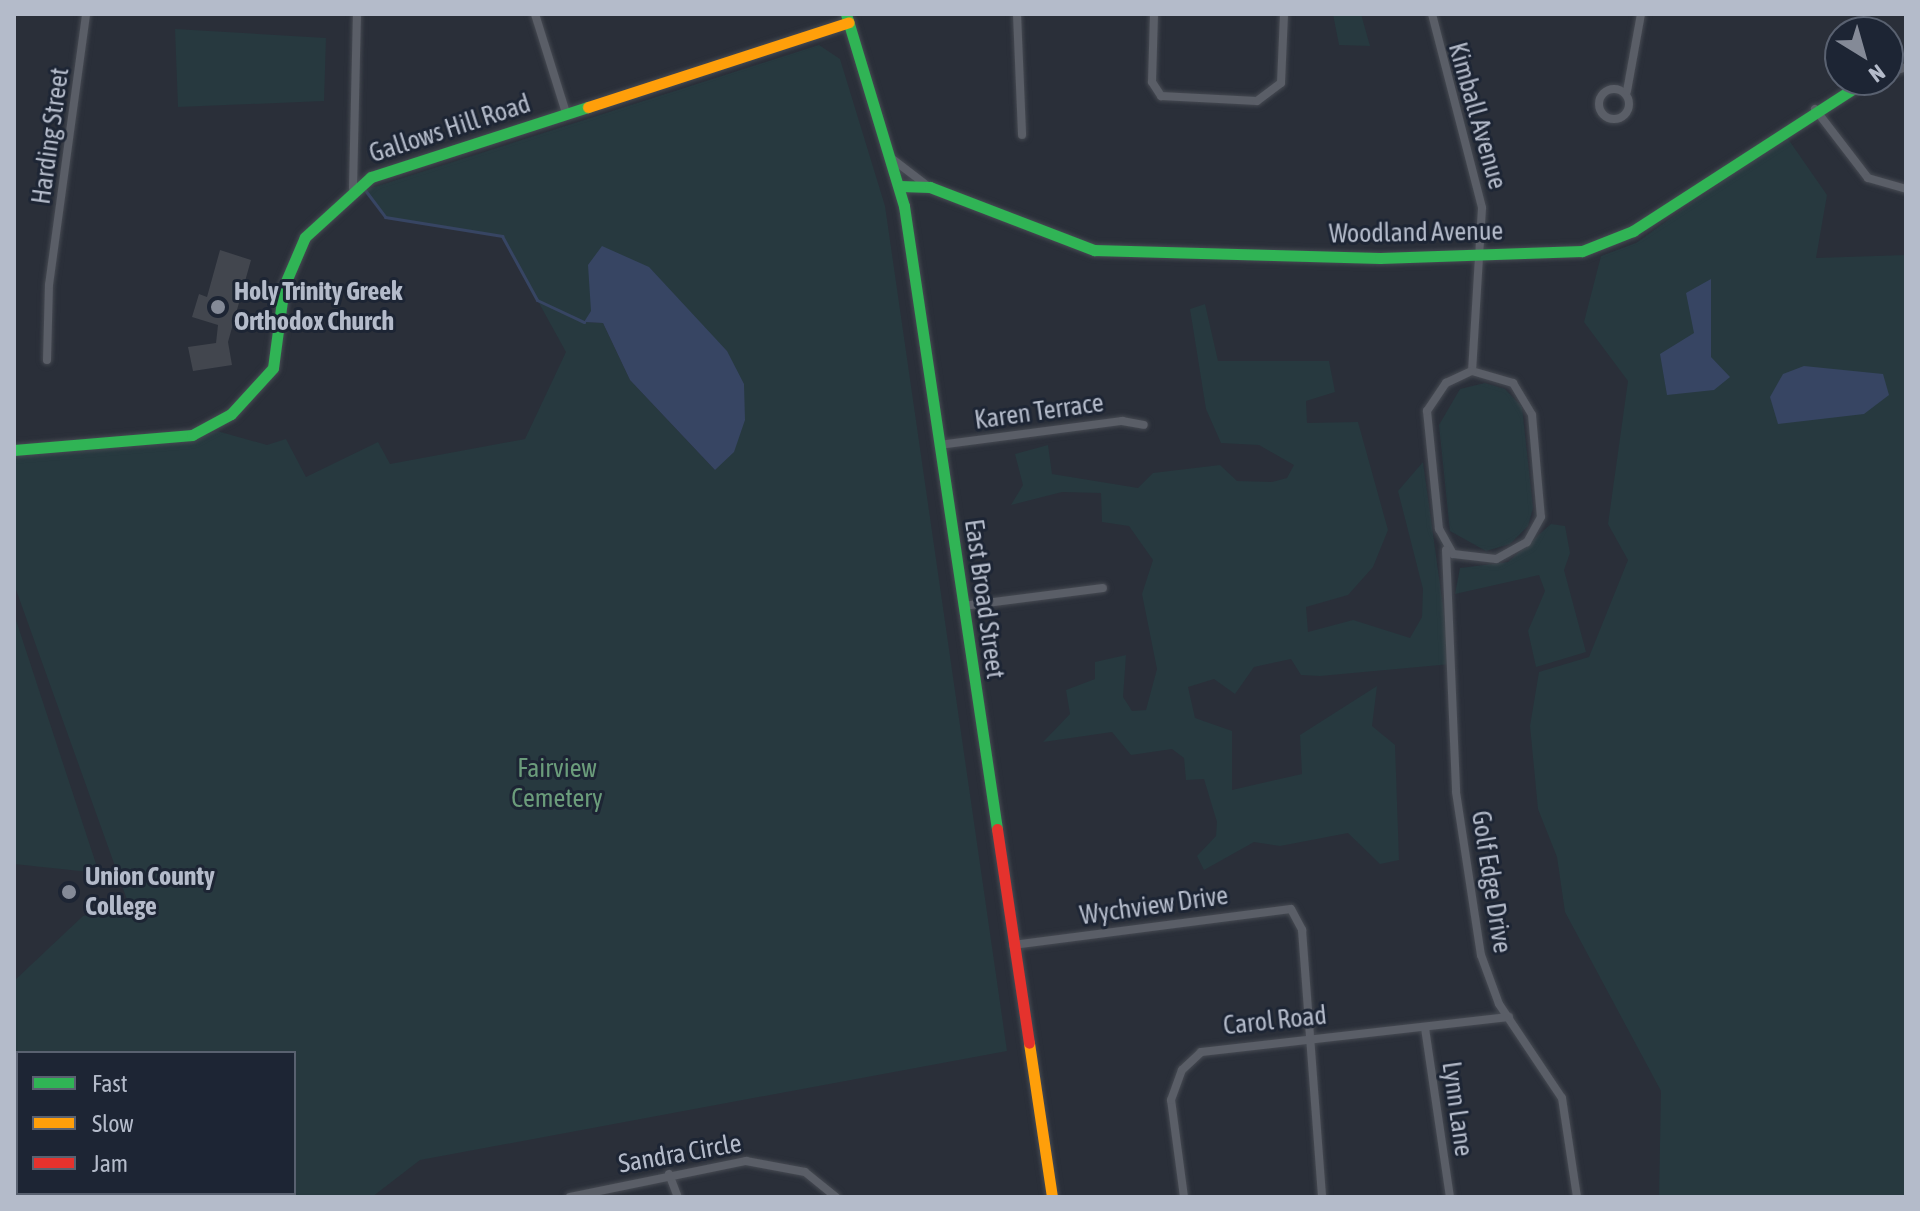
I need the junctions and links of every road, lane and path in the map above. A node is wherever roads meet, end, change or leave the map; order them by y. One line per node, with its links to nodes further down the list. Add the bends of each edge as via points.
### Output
1 (86, 14): 21 (street, Harding Street, via 49,285)
2 (357, 14): 18 (street)
3 (535, 14): 13 (street)
4 (1017, 14): 14 (street)
5 (1154, 14): 6 (street, via 1152,82 1161,96 1257,101 1281,83)
6 (1284, 14)
7 (1432, 14): 20 (street, Kimball Avenue, via 1479,180)
8 (1641, 14): 10 (street)
9 (847, 18): 13 (street, Gallows Hill Road); 15 (street, East Broad Street)
10 (1627, 91)
11 (1836, 96): 12 (street, Woodland Avenue)
12 (1814, 108): 19 (street, via 1868,178); 20 (street, Woodland Avenue, via 1606,244)
13 (566, 113): 18 (street, Gallows Hill Road, via 388,169)
14 (1022, 135)
15 (891, 158): 16 (street, East Broad Street); 17 (street, Woodland Avenue)
16 (900, 186): 17 (street, Woodland Avenue); 24 (street, East Broad Street)
17 (930, 187): 20 (street, Woodland Avenue, via 1094,250 1212,257)
18 (353, 188): 25 (street, Gallows Hill Road, via 296,252 282,295 273,368 248,401 192,435)
19 (1906, 189)
20 (1484, 254): 22 (street, Kimball Avenue)
21 (47, 360)
22 (1472, 371): 26 (street, Golf Edge Drive, via 1438,391 1426,422); 26 (street, via 1504,377 1530,405 1541,517 1527,542 1502,558 1465,559)
23 (1144, 425): 24 (street, Karen Terrace, via 1122,421)
24 (939, 445): 28 (street, East Broad Street)
25 (14, 450)
26 (1446, 550): 30 (street, Golf Edge Drive, via 1456,792 1481,955)
27 (1103, 588): 28 (street)
28 (963, 606): 29 (street, East Broad Street)
29 (1013, 945): 32 (street, Wychview Drive, via 1283,908 1298,915); 37 (street, East Broad Street)
30 (1509, 1017): 31 (street, Carol Road); 41 (street, Golf Edge Drive, via 1562,1098)
31 (1425, 1028): 32 (street, Carol Road); 40 (street, Lynn Lane)
32 (1309, 1037): 38 (street, Carol Road, via 1213,1047 1182,1070 1171,1100); 39 (street)
33 (669, 1174): 34 (street, Sandra Circle); 35 (street); 36 (street, Sandra Circle, via 768,1161 805,1172)
34 (570, 1197)
35 (678, 1197)
36 (836, 1197)
37 (1052, 1197)
38 (1184, 1197)
39 (1322, 1197)
40 (1450, 1197)
41 (1577, 1197)

